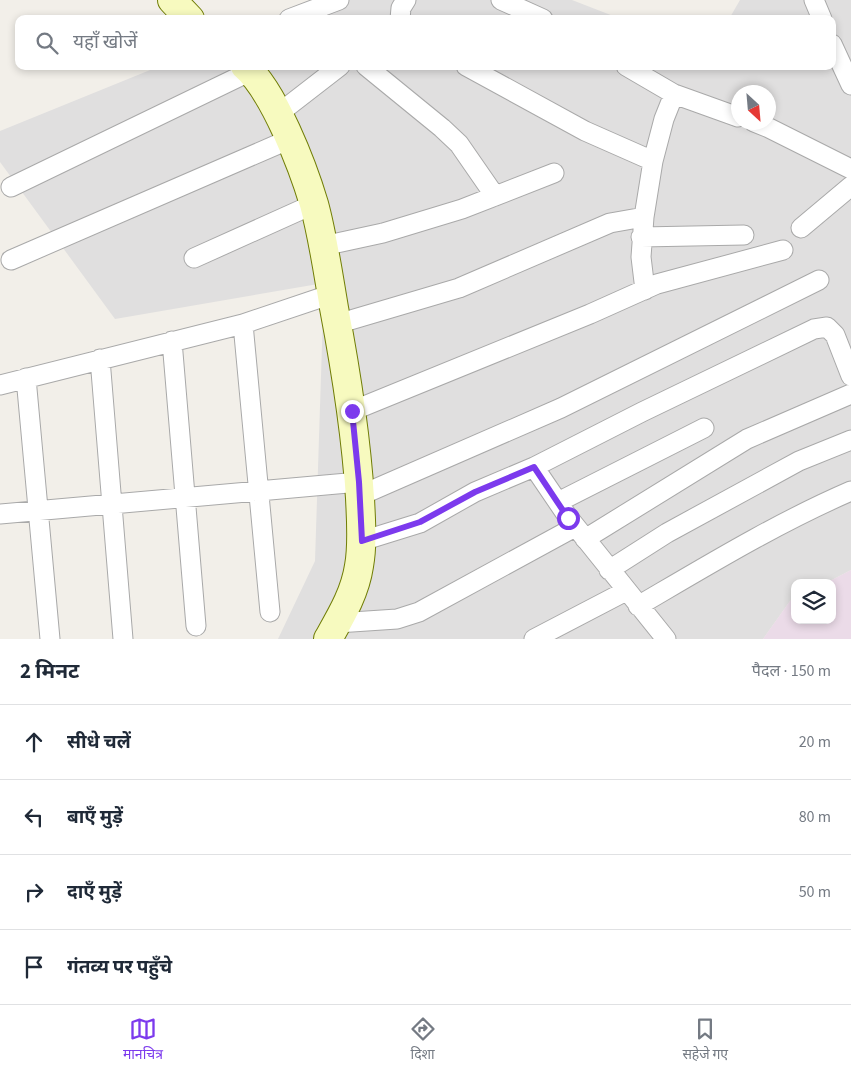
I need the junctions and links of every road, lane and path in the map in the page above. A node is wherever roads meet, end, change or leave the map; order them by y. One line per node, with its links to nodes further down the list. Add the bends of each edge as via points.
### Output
1 (172, 0): 7 (street)
2 (339, 0): 6 (street)
3 (406, 0): 8 (street)
4 (501, 0): 9 (street)
5 (814, 0): 10 (street)
6 (320, 14)
7 (186, 15)
8 (400, 15)
9 (534, 15)
10 (820, 15)
11 (840, 48): 18 (street)
12 (246, 70): 28 (street)
13 (249, 70): 20 (street)
14 (335, 70): 20 (street)
15 (371, 70): 29 (street, via 459,144)
16 (473, 70): 24 (street, via 585,131)
17 (631, 70): 19 (street)
18 (851, 85)
19 (670, 105): 21 (street); 24 (street)
20 (278, 114): 23 (street)
21 (731, 116)
22 (773, 130): 25 (street)
23 (290, 138): 30 (street); 38 (street)
24 (653, 162): 31 (street)
25 (851, 169)
26 (554, 173): 29 (street)
27 (851, 186): 32 (street)
28 (12, 187)
29 (495, 196): 35 (street, via 383,233)
30 (304, 208): 35 (street); 37 (street)
31 (644, 217): 34 (street); 43 (street, via 610,223 459,288)
32 (801, 228)
33 (744, 235): 34 (street)
34 (642, 238): 40 (street)
35 (322, 246): 41 (street)
36 (783, 250): 40 (street, via 680,277)
37 (194, 258)
38 (11, 260)
39 (819, 280): 54 (street, via 561,408)
40 (645, 290): 50 (street)
41 (332, 294): 42 (street); 43 (street)
42 (243, 324): 44 (street); 56 (street)
43 (337, 324): 50 (street)
44 (172, 341): 45 (street); 57 (street)
45 (100, 359): 47 (street); 59 (street)
46 (851, 376): 53 (street, via 835,335 827,327 814,329)
47 (26, 378): 48 (street); 60 (street)
48 (0, 385)
49 (851, 394): 62 (street, via 747,439)
50 (352, 411): 54 (street)
51 (704, 428): 58 (street)
52 (851, 440): 64 (street, via 799,461 667,533)
53 (534, 467): 58 (street); 63 (street, via 475,492 420,522)
54 (359, 489): 56 (street); 63 (street)
55 (851, 490): 66 (street, via 755,538)
56 (259, 491): 57 (street); 67 (street)
57 (186, 498): 59 (street); 68 (street)
58 (558, 502): 62 (street)
59 (112, 504): 60 (street); 72 (street)
60 (39, 511): 61 (street); 71 (street)
61 (0, 514)
62 (580, 533): 64 (street); 69 (street, via 419,612)
63 (362, 541): 69 (street, via 354,588)
64 (609, 570): 65 (street)
65 (626, 591): 66 (street); 73 (street)
66 (638, 606): 70 (street)
67 (270, 612)
68 (196, 626)
69 (333, 631)
70 (661, 637)
71 (50, 639)
72 (123, 639)
73 (534, 639)

